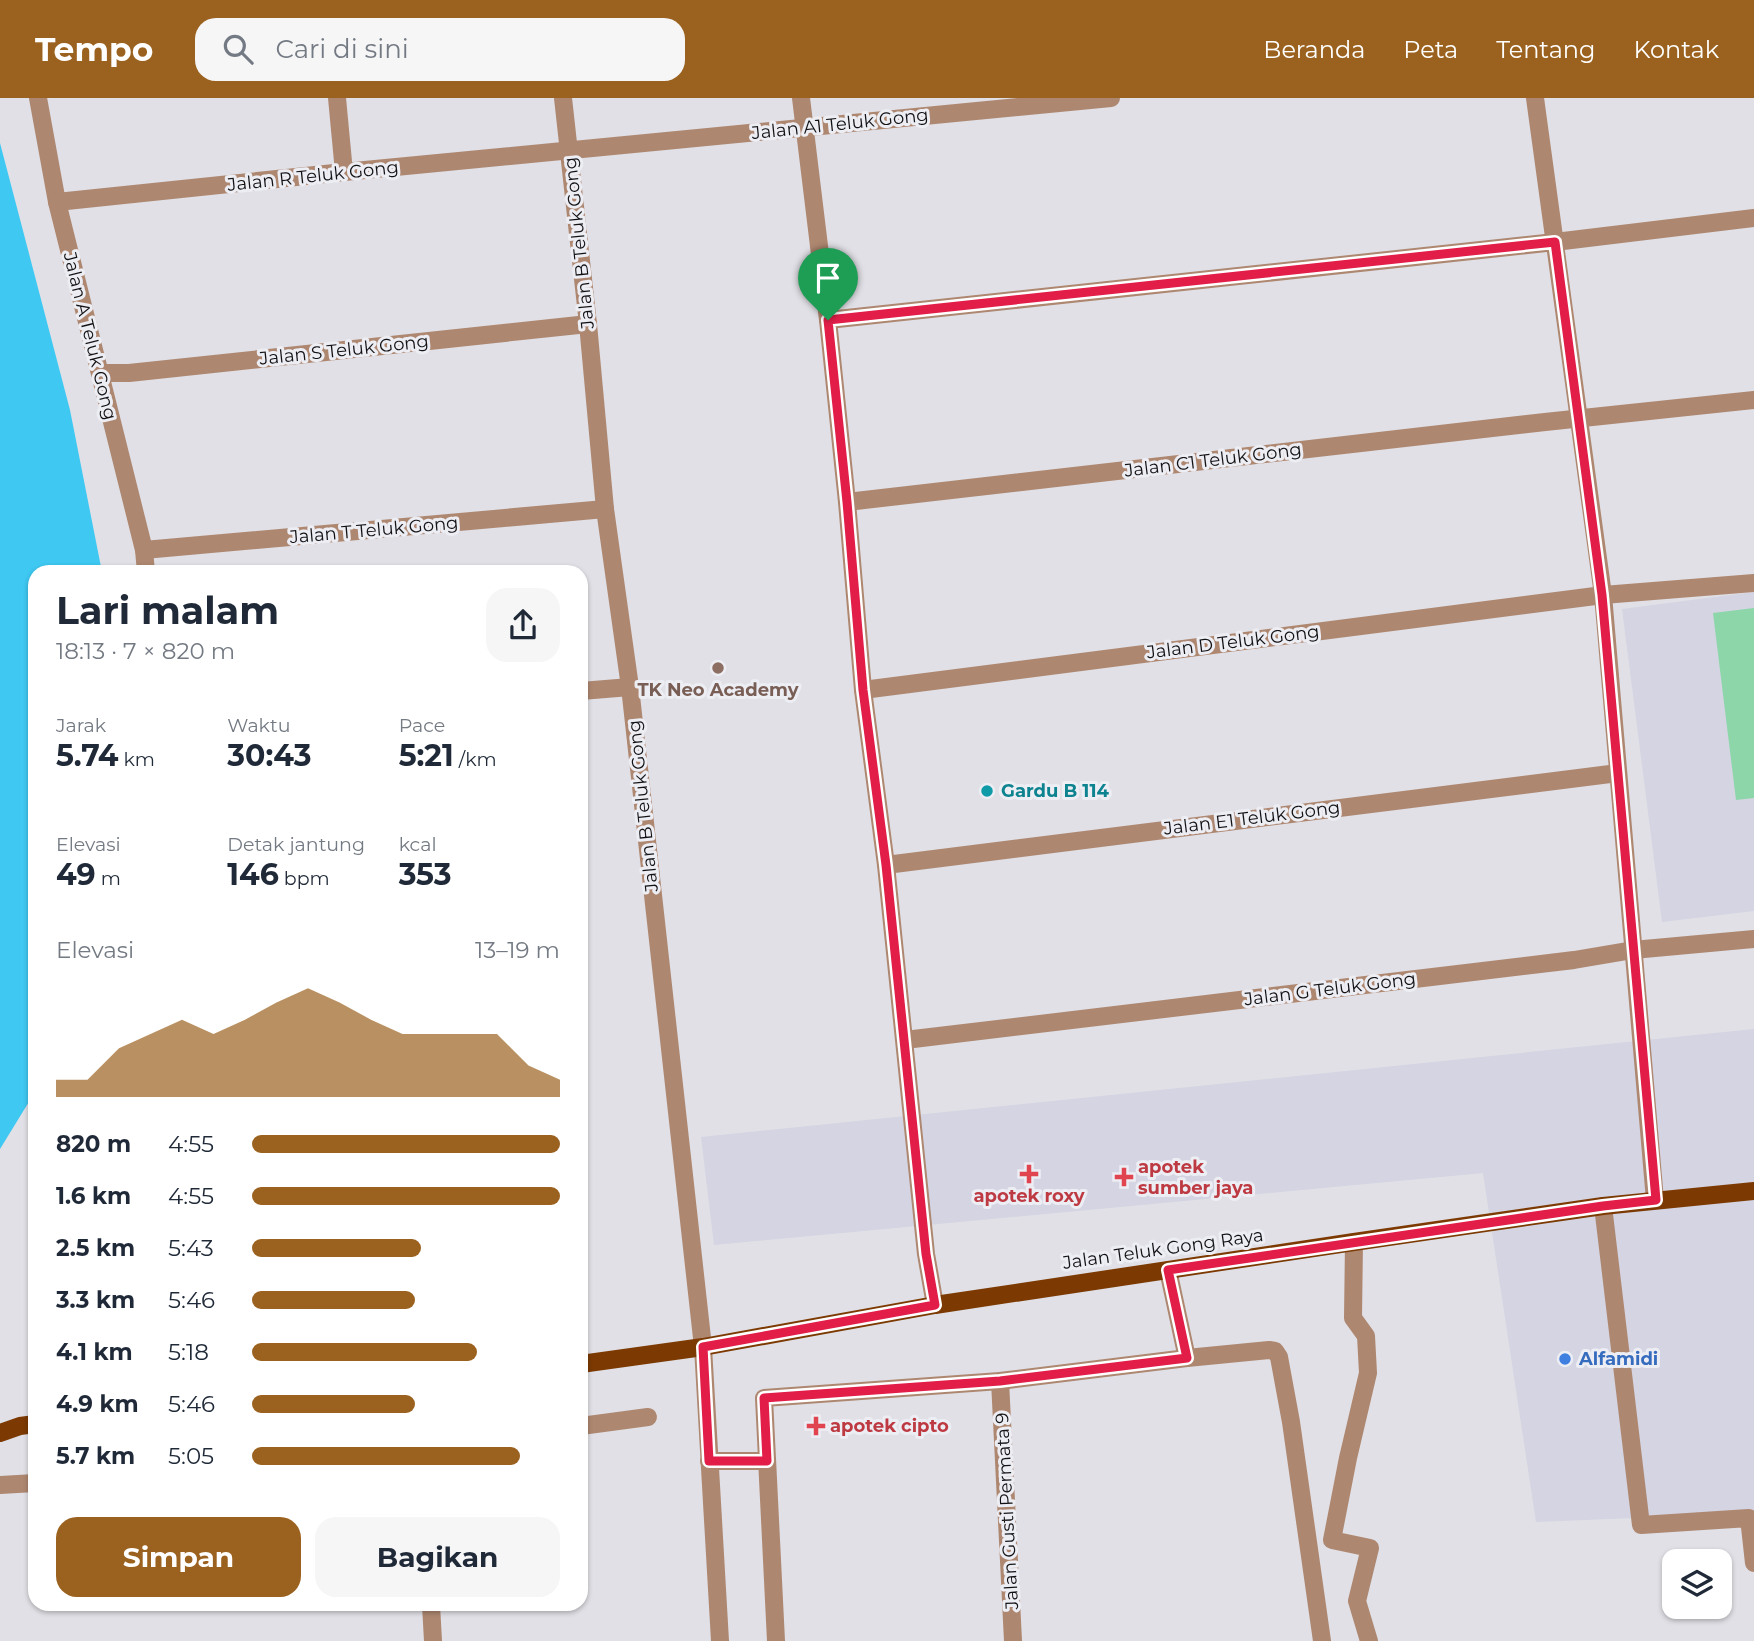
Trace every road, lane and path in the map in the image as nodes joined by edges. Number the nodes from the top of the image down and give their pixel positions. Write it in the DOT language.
graph roads {
  1 [pos="38,98"];
  2 [pos="337,98"];
  3 [pos="562,98"];
  4 [pos="801,98"];
  5 [pos="1111,98"];
  6 [pos="1535,98"];
  7 [pos="803,128"];
  8 [pos="569,150"];
  9 [pos="344,172"];
  10 [pos="57,202"];
  11 [pos="1754,218"];
  12 [pos="1555,242"];
  13 [pos="828,320"];
  14 [pos="588,324"];
  15 [pos="100,373"];
  16 [pos="1754,400"];
  17 [pos="1579,419"];
  18 [pos="847,502"];
  19 [pos="605,509"];
  20 [pos="144,550"];
  21 [pos="145,565"];
  22 [pos="1754,583"];
  23 [pos="1602,595"];
  24 [pos="630,687"];
  25 [pos="588,690"];
  26 [pos="863,690"];
  27 [pos="1618,773"];
  28 [pos="886,865"];
  29 [pos="1754,939"];
  30 [pos="1633,950"];
  31 [pos="905,1040"];
  32 [pos="1754,1191"];
  33 [pos="1656,1200"];
  34 [pos="1603,1206"];
  35 [pos="1354,1242"];
  36 [pos="1168,1270"];
  37 [pos="935,1305"];
  38 [pos="703,1347"];
  39 [pos="1187,1358"];
  40 [pos="588,1363"];
  41 [pos="1000,1381"];
  42 [pos="648,1417"];
  43 [pos="0,1420"];
  44 [pos="28,1425"];
  45 [pos="588,1425"];
  46 [pos="0,1433"];
  47 [pos="709,1461"];
  48 [pos="767,1461"];
  49 [pos="28,1483"];
  50 [pos="0,1485"];
  51 [pos="1754,1563"];
  52 [pos="431,1611"];
  53 [pos="433,1641"];
  54 [pos="720,1641"];
  55 [pos="776,1641"];
  56 [pos="1013,1641"];
  57 [pos="1322,1641"];
  58 [pos="1368,1641"];
  1 -- 10 [label="street, Jalan A Teluk Gong"];
  2 -- 9 [label="street"];
  3 -- 8 [label="street, Jalan B Teluk Gong"];
  4 -- 7 [label="street"];
  5 -- 7 [label="street, Jalan A1 Teluk Gong"];
  6 -- 12 [label="street"];
  7 -- 8 [label="street, Jalan A1 Teluk Gong"];
  7 -- 13 [label="street"];
  8 -- 9 [label="street, Jalan R Teluk Gong"];
  8 -- 14 [label="street, Jalan B Teluk Gong"];
  9 -- 10 [label="street, Jalan R Teluk Gong"];
  10 -- 15 [label="street, Jalan A Teluk Gong"];
  11 -- 12 [label="street"];
  12 -- 13 [label="street"];
  12 -- 17 [label="street"];
  13 -- 18 [label="street"];
  14 -- 15 [label="street, Jalan S Teluk Gong"];
  14 -- 19 [label="street, Jalan B Teluk Gong"];
  15 -- 20 [label="street, Jalan A Teluk Gong"];
  16 -- 17 [label="street, Jalan C1 Teluk Gong"];
  17 -- 18 [label="street, Jalan C1 Teluk Gong"];
  17 -- 23 [label="street"];
  18 -- 26 [label="street"];
  19 -- 20 [label="street, Jalan T Teluk Gong"];
  19 -- 24 [label="street, Jalan B Teluk Gong"];
  20 -- 21 [label="street, Jalan A Teluk Gong"];
  22 -- 23 [label="street, Jalan D Teluk Gong"];
  23 -- 26 [label="street, Jalan D Teluk Gong"];
  23 -- 27 [label="street"];
  24 -- 25 [label="street"];
  24 -- 38 [label="street, Jalan B Teluk Gong"];
  26 -- 28 [label="street"];
  27 -- 28 [label="street, Jalan E1 Teluk Gong"];
  27 -- 30 [label="street"];
  28 -- 31 [label="street"];
  29 -- 30 [label="street, Jalan G Teluk Gong"];
  30 -- 31 [label="street, Jalan G Teluk Gong"];
  30 -- 33 [label="street"];
  31 -- 37 [label="street"];
  32 -- 33 [label="main road, Jalan Teluk Gong Raya"];
  33 -- 34 [label="main road, Jalan Teluk Gong Raya"];
  34 -- 35 [label="main road, Jalan Teluk Gong Raya"];
  34 -- 51 [label="street"];
  35 -- 36 [label="main road, Jalan Teluk Gong Raya"];
  35 -- 58 [label="street"];
  36 -- 37 [label="main road, Jalan Teluk Gong Raya"];
  36 -- 39 [label="street"];
  37 -- 38 [label="main road, Jalan Teluk Gong Raya"];
  38 -- 40 [label="main road, Jalan Teluk Gong Raya"];
  38 -- 47 [label="street, Jalan B Teluk Gong"];
  39 -- 41 [label="street"];
  39 -- 57 [label="street"];
  41 -- 48 [label="street"];
  41 -- 56 [label="street, Jalan Gusti Permata 9"];
  42 -- 45 [label="street"];
  43 -- 44 [label="main road"];
  44 -- 46 [label="main road"];
  47 -- 48 [label="street"];
  47 -- 54 [label="street, Jalan B Teluk Gong"];
  48 -- 55 [label="street"];
  49 -- 50 [label="street"];
  52 -- 53 [label="street"];
}
